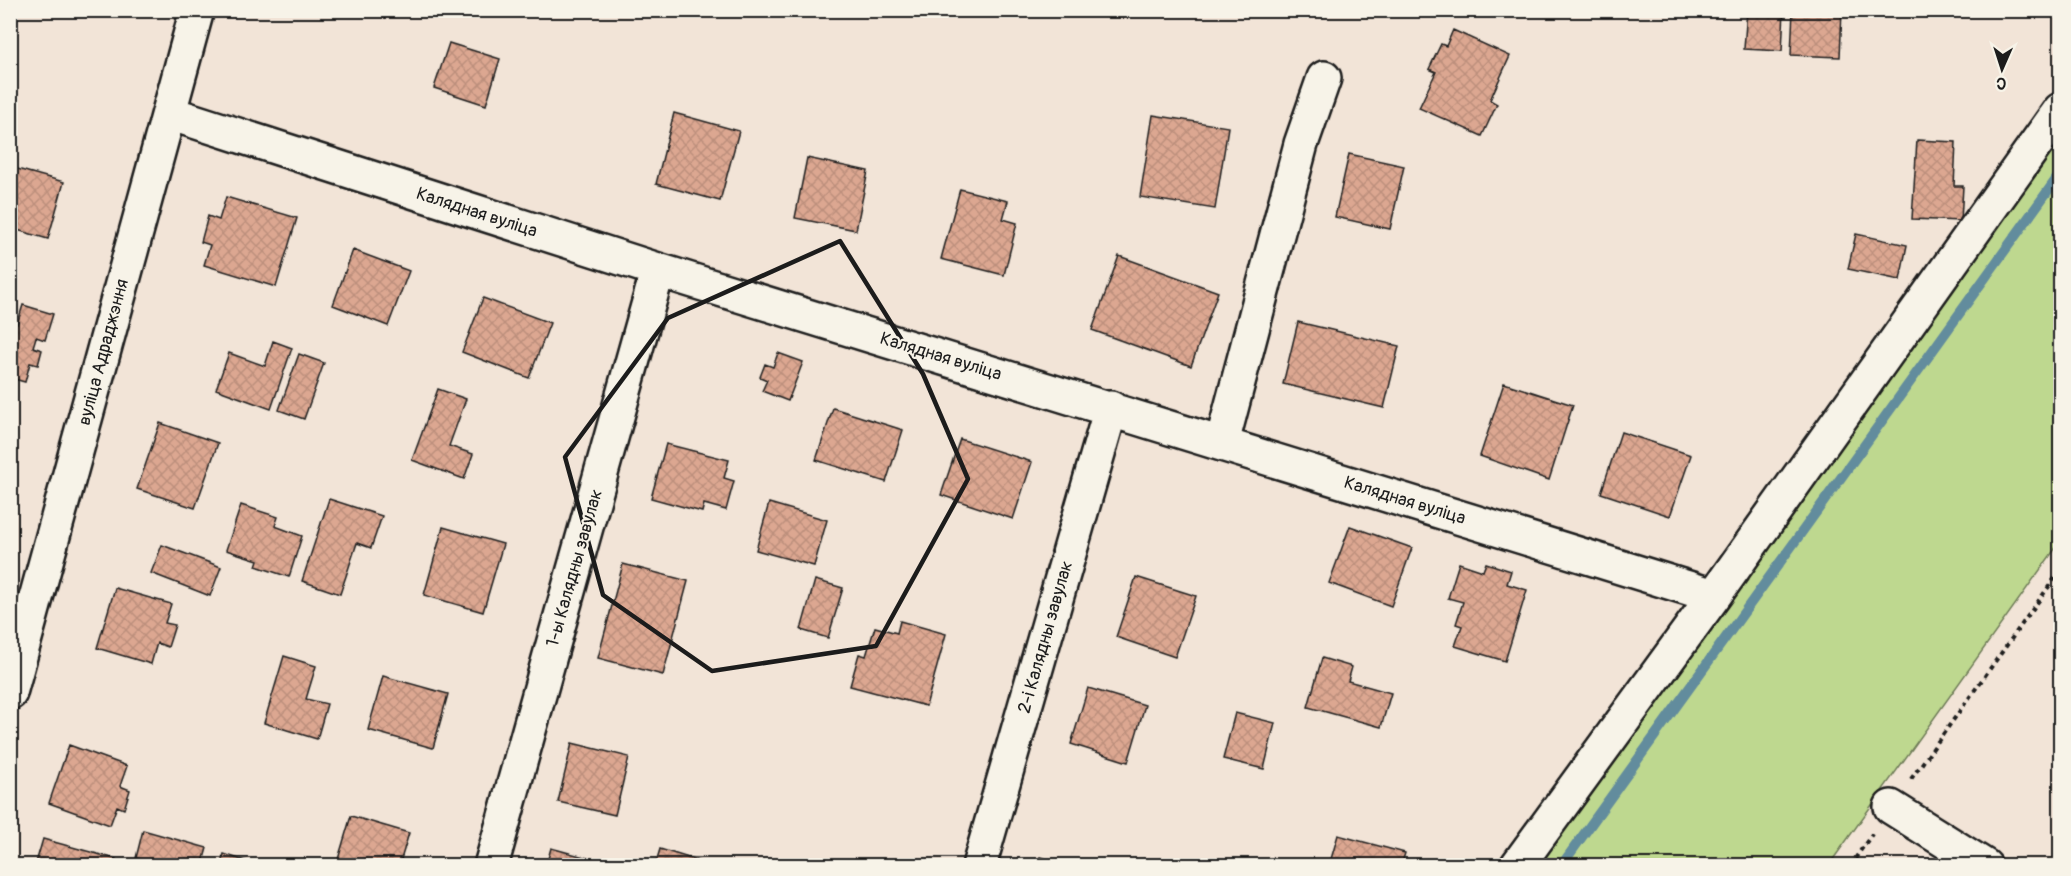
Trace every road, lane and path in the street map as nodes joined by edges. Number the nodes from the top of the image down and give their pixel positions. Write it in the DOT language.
graph roads {
  1 [pos="197,10"];
  2 [pos="1324,78"];
  3 [pos="2061,110"];
  4 [pos="169,113"];
  5 [pos="657,270"];
  6 [pos="1111,408"];
  7 [pos="1222,443"];
  8 [pos="2061,571"];
  9 [pos="1714,596"];
  10 [pos="10,693"];
  11 [pos="1891,807"];
  12 [pos="491,866"];
  13 [pos="979,866"];
  14 [pos="1517,866"];
  15 [pos="1850,866"];
  16 [pos="1985,866"];
  1 -- 4 [label="street, вуліца Адраджэння"];
  2 -- 7 [label="street"];
  3 -- 9 [label="street"];
  4 -- 5 [label="street, Калядная вуліца"];
  4 -- 10 [label="street, вуліца Адраджэння"];
  5 -- 6 [label="street, Калядная вуліца"];
  5 -- 12 [label="street, 1-ы Калядны завулак"];
  6 -- 7 [label="street, Калядная вуліца"];
  6 -- 13 [label="street, 2-і Калядны завулак"];
  7 -- 9 [label="street, Калядная вуліца"];
  8 -- 11 [label="path"];
  9 -- 14 [label="street"];
  11 -- 15 [label="path"];
  11 -- 16 [label="street"];
}
